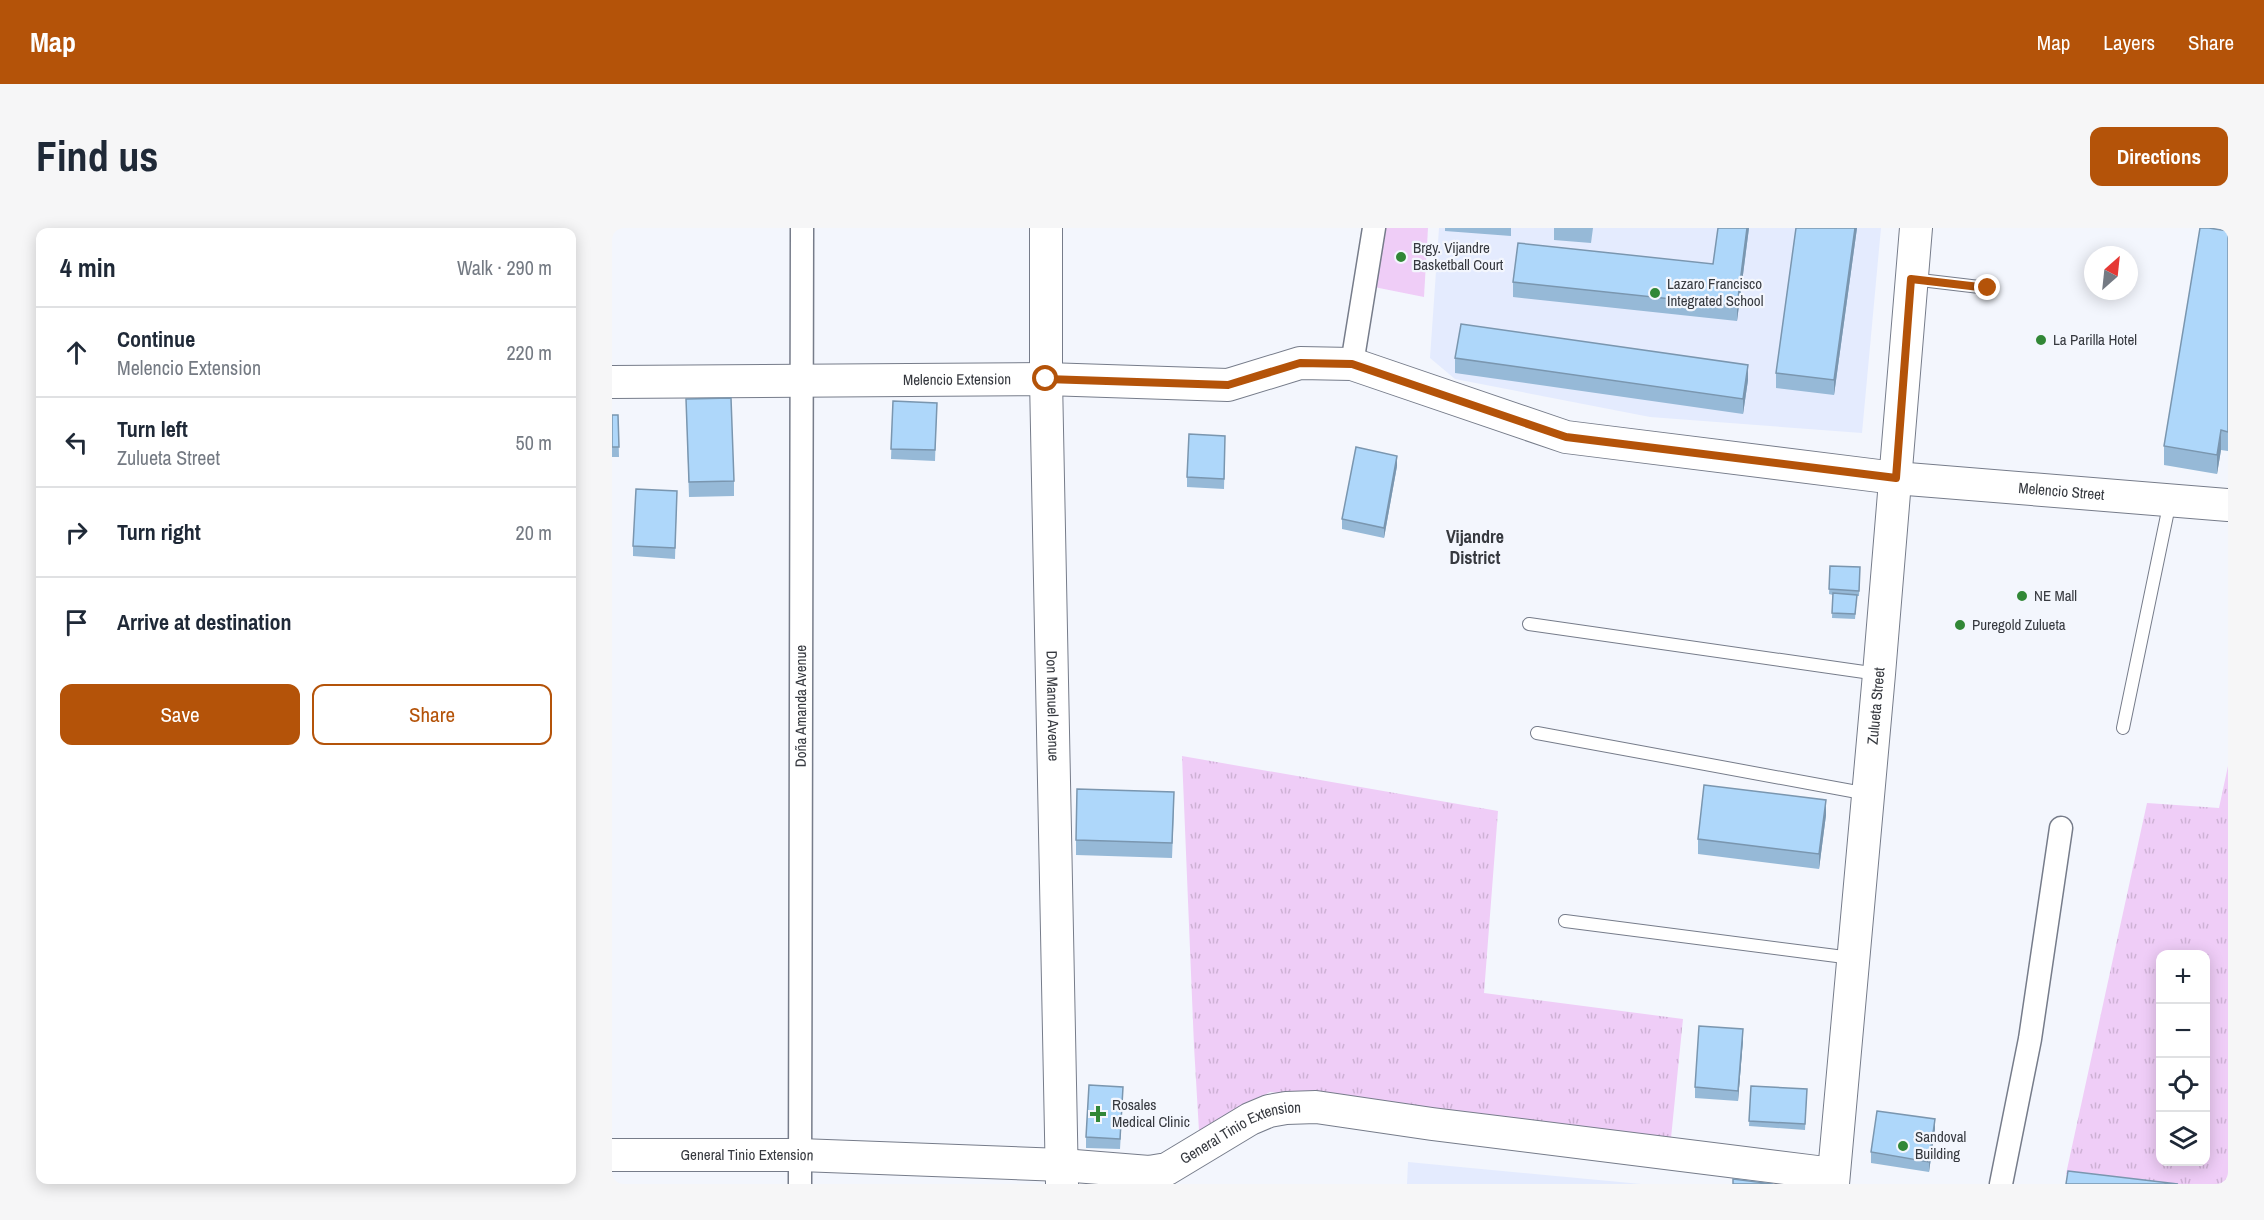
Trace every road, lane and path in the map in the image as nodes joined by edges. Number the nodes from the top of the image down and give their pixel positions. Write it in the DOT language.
graph roads {
  1 [pos="802,228"];
  2 [pos="1046,228"];
  3 [pos="1374,228"];
  4 [pos="1916,228"];
  5 [pos="1911,279"];
  6 [pos="1988,288"];
  7 [pos="1352,364"];
  8 [pos="1046,379"];
  9 [pos="802,381"];
  10 [pos="612,382"];
  11 [pos="1896,478"];
  12 [pos="2170,500"];
  13 [pos="2228,505"];
  14 [pos="1528,624"];
  15 [pos="1879,674"];
  16 [pos="2123,728"];
  17 [pos="1537,733"];
  18 [pos="1868,794"];
  19 [pos="2061,828"];
  20 [pos="1565,921"];
  21 [pos="1853,958"];
  22 [pos="612,1155"];
  23 [pos="800,1169"];
  24 [pos="1062,1174"];
  25 [pos="1833,1179"];
  26 [pos="2001,1184"];
  1 -- 9 [label="street, Doña Amanda Avenue"];
  2 -- 8 [label="street, Don Manuel Avenue"];
  3 -- 7 [label="street"];
  4 -- 5 [label="street, Zulueta Street"];
  5 -- 6 [label="lane"];
  5 -- 11 [label="street, Zulueta Street"];
  7 -- 8 [label="street, Melencio Extension"];
  7 -- 11 [label="street, Melencio Extension"];
  8 -- 9 [label="street, Melencio Extension"];
  8 -- 24 [label="street, Don Manuel Avenue"];
  9 -- 10 [label="street, Melencio Extension"];
  9 -- 23 [label="street, Doña Amanda Avenue"];
  11 -- 12 [label="street, Melencio Street"];
  11 -- 15 [label="street, Zulueta Street"];
  12 -- 13 [label="street, Melencio Street"];
  12 -- 16 [label="lane"];
  14 -- 15 [label="lane"];
  15 -- 18 [label="street, Zulueta Street"];
  17 -- 18 [label="lane"];
  18 -- 21 [label="street, Zulueta Street"];
  19 -- 26 [label="street"];
  20 -- 21 [label="lane"];
  21 -- 25 [label="street, Zulueta Street"];
  22 -- 23 [label="street, General Tinio Extension"];
  23 -- 24 [label="street, General Tinio Extension"];
  24 -- 25 [label="street, General Tinio Extension"];
}
